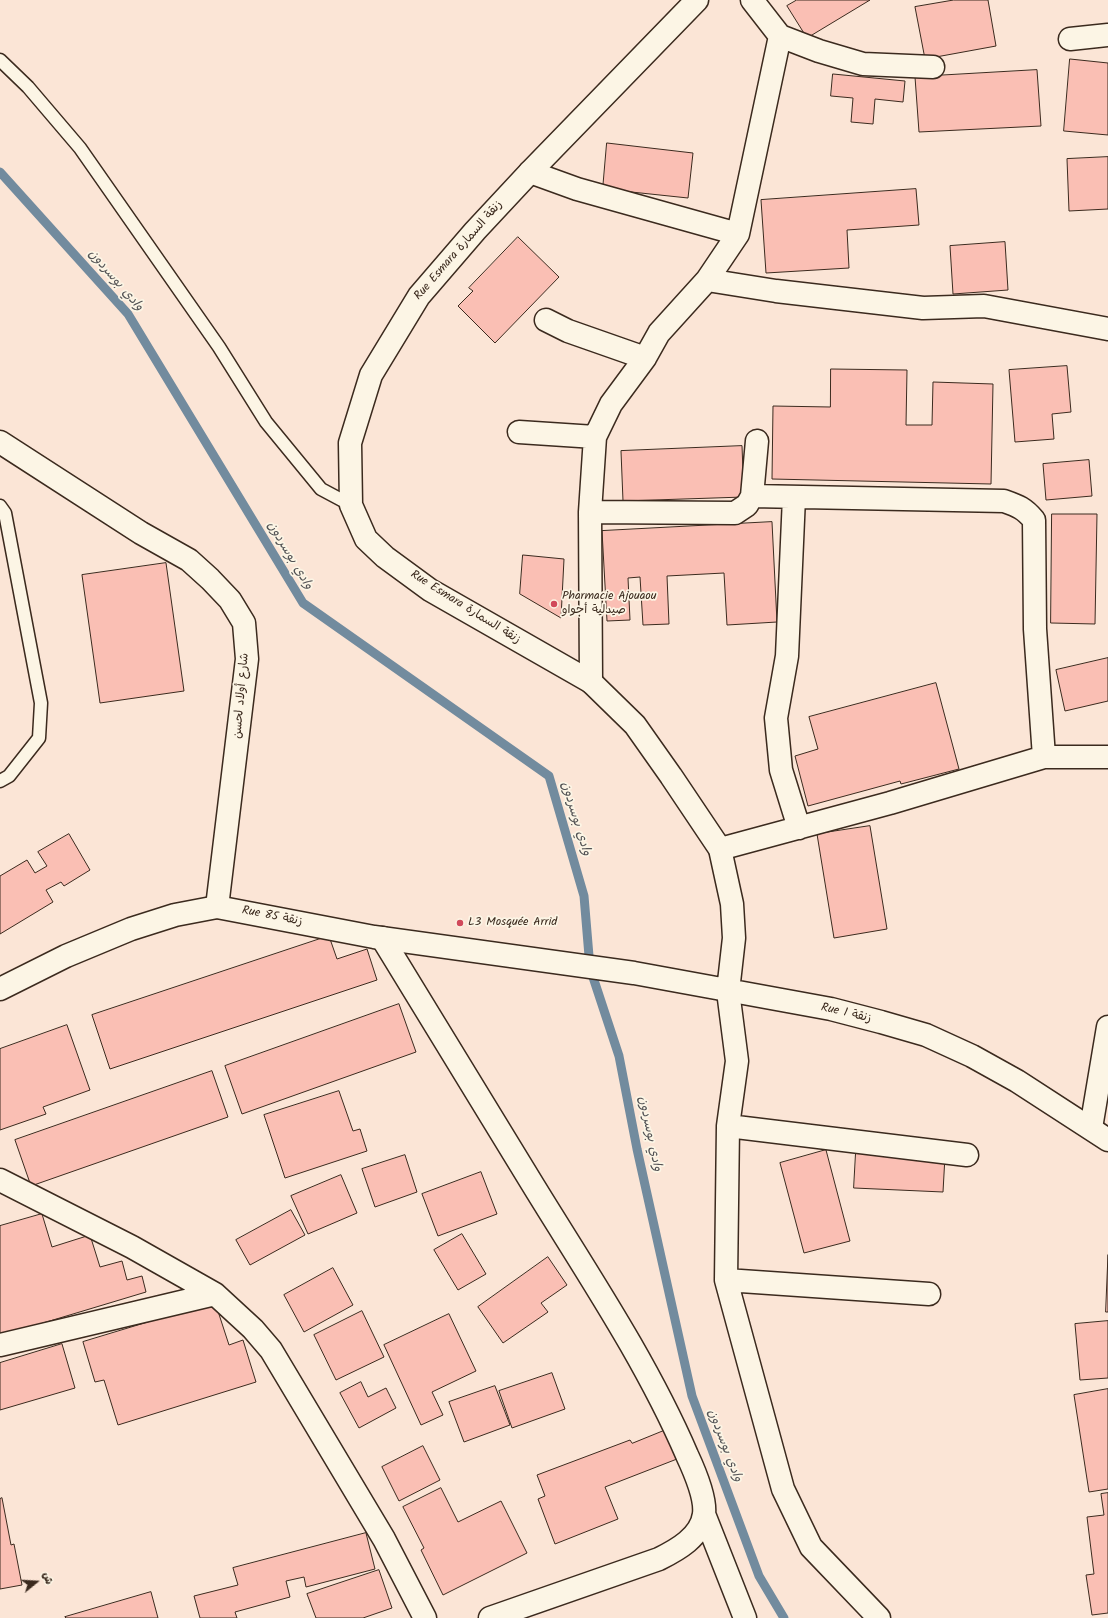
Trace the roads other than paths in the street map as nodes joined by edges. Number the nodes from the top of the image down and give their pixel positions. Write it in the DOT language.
graph roads {
  1 [pos="697,0"];
  2 [pos="752,0"];
  3 [pos="1108,35"];
  4 [pos="780,36"];
  5 [pos="1070,39"];
  6 [pos="0,60"];
  7 [pos="933,67"];
  8 [pos="530,172"];
  9 [pos="738,234"];
  10 [pos="707,280"];
  11 [pos="546,320"];
  12 [pos="1108,329"];
  13 [pos="645,358"];
  14 [pos="519,432"];
  15 [pos="595,437"];
  16 [pos="757,441"];
  17 [pos="0,442"];
  18 [pos="752,496"];
  19 [pos="794,497"];
  20 [pos="351,505"];
  21 [pos="0,506"];
  22 [pos="590,512"];
  23 [pos="591,682"];
  24 [pos="1044,757"];
  25 [pos="1108,757"];
  26 [pos="0,780"];
  27 [pos="799,828"];
  28 [pos="720,849"];
  29 [pos="217,907"];
  30 [pos="382,938"];
  31 [pos="557,963"];
  32 [pos="0,989"];
  33 [pos="728,991"];
  34 [pos="1108,1027"];
  35 [pos="728,1126"];
  36 [pos="1099,1134"];
  37 [pos="967,1155"];
  38 [pos="6,1187"];
  39 [pos="726,1280"];
  40 [pos="215,1294"];
  41 [pos="930,1294"];
  42 [pos="0,1345"];
  43 [pos="704,1514"];
  44 [pos="425,1618"];
  45 [pos="490,1618"];
  46 [pos="745,1618"];
  47 [pos="880,1618"];
  1 -- 8 [label="street, Rue Esmara زنقة السمارة"];
  2 -- 4 [label="street"];
  3 -- 5 [label="street"];
  4 -- 7 [label="street"];
  4 -- 9 [label="street"];
  6 -- 20 [label="lane"];
  8 -- 9 [label="street"];
  8 -- 20 [label="street, Rue Esmara زنقة السمارة"];
  9 -- 10 [label="street"];
  10 -- 12 [label="street"];
  10 -- 13 [label="street"];
  11 -- 13 [label="street"];
  13 -- 15 [label="street"];
  14 -- 15 [label="street"];
  15 -- 22 [label="street"];
  16 -- 18 [label="street"];
  17 -- 29 [label="street, شارع أولاد لحسن"];
  18 -- 19 [label="street"];
  18 -- 22 [label="street"];
  19 -- 24 [label="street"];
  19 -- 27 [label="street"];
  20 -- 23 [label="street, Rue Esmara زنقة السمارة"];
  21 -- 26 [label="lane"];
  22 -- 23 [label="street"];
  23 -- 28 [label="street, Rue Esmara زنقة السمارة"];
  24 -- 25 [label="street"];
  24 -- 27 [label="street"];
  27 -- 28 [label="street"];
  28 -- 33 [label="street, Rue Esmara زنقة السمارة"];
  29 -- 30 [label="street, Rue 85 زنقة"];
  29 -- 32 [label="street, Rue 85 زنقة"];
  30 -- 31 [label="street, Rue 85 زنقة"];
  30 -- 43 [label="street"];
  31 -- 33 [label="street, Rue زنقة 1"];
  33 -- 35 [label="street, Rue Esmara زنقة السمارة"];
  33 -- 36 [label="street, Rue زنقة 1"];
  34 -- 36 [label="street"];
  35 -- 37 [label="street"];
  35 -- 39 [label="street, Rue Esmara زنقة السمارة"];
  38 -- 40 [label="street"];
  39 -- 41 [label="street"];
  39 -- 47 [label="street, Rue Esmara زنقة السمارة"];
  40 -- 42 [label="street"];
  40 -- 44 [label="street"];
  43 -- 45 [label="street"];
  43 -- 46 [label="street"];
}
